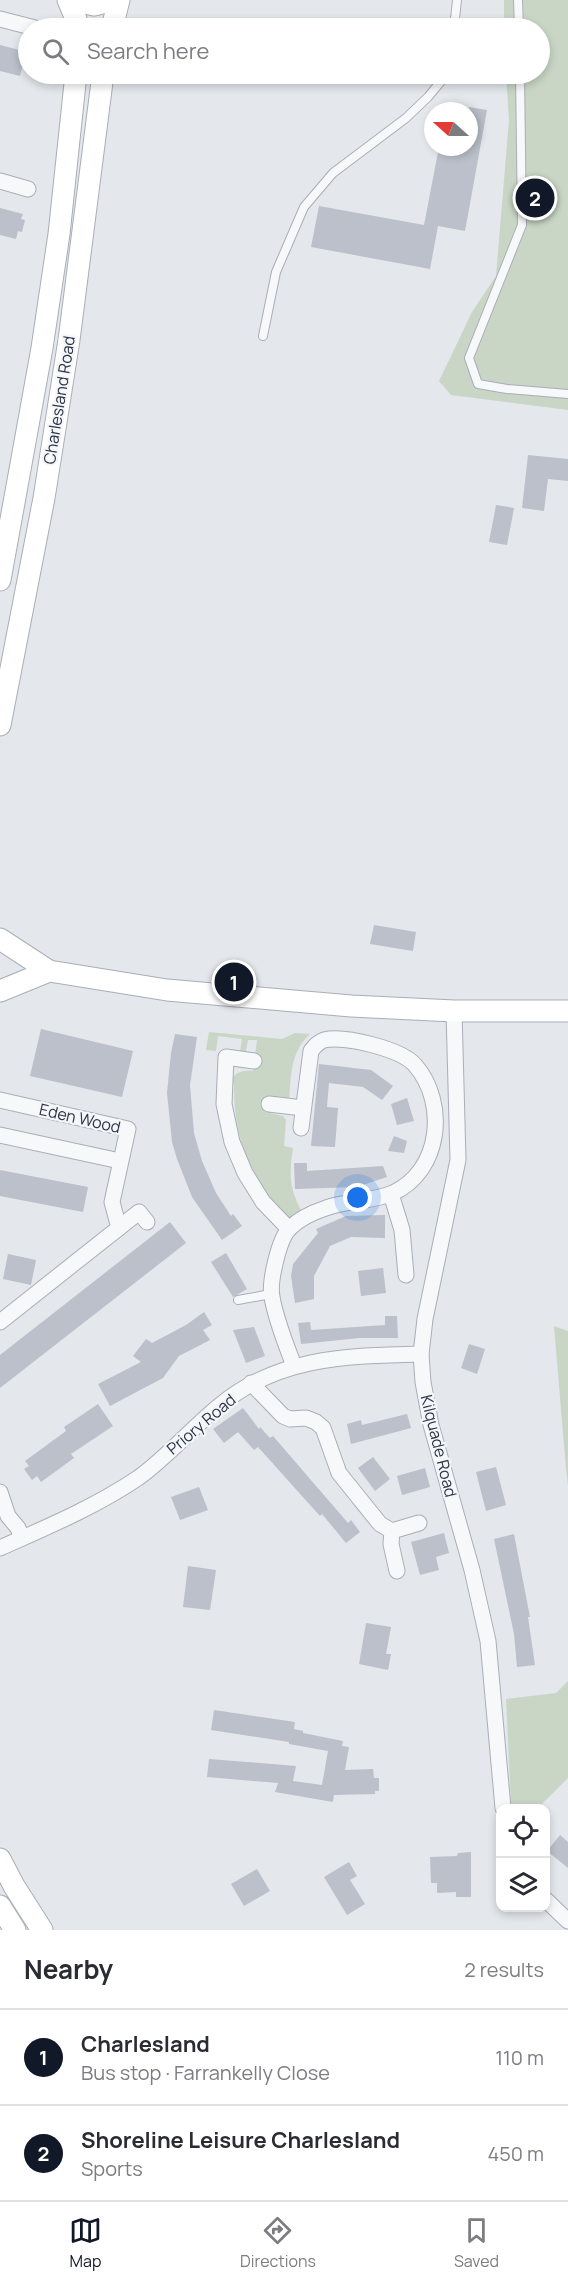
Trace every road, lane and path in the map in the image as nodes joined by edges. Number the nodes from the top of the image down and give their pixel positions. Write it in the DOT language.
graph roads {
  1 [pos="68,0"];
  2 [pos="73,0"];
  3 [pos="114,0"];
  4 [pos="118,0"];
  5 [pos="457,0"];
  6 [pos="519,0"];
  7 [pos="76,18"];
  8 [pos="114,18"];
  9 [pos="455,18"];
  10 [pos="519,18"];
  11 [pos="0,19"];
  12 [pos="18,24"];
  13 [pos="75,84"];
  14 [pos="102,84"];
  15 [pos="439,84"];
  16 [pos="520,84"];
  17 [pos="0,181"];
  18 [pos="28,189"];
  19 [pos="263,336"];
  20 [pos="568,394"];
  21 [pos="0,580"];
  22 [pos="0,725"];
  23 [pos="0,939"];
  24 [pos="49,971"];
  25 [pos="0,991"];
  26 [pos="454,1011"];
  27 [pos="568,1011"];
  28 [pos="254,1061"];
  29 [pos="0,1100"];
  30 [pos="268,1104"];
  31 [pos="303,1108"];
  32 [pos="301,1128"];
  33 [pos="0,1135"];
  34 [pos="120,1161"];
  35 [pos="391,1194"];
  36 [pos="147,1222"];
  37 [pos="119,1228"];
  38 [pos="289,1229"];
  39 [pos="406,1275"];
  40 [pos="271,1294"];
  41 [pos="238,1300"];
  42 [pos="0,1322"];
  43 [pos="421,1354"];
  44 [pos="294,1366"];
  45 [pos="251,1383"];
  46 [pos="0,1492"];
  47 [pos="419,1523"];
  48 [pos="392,1531"];
  49 [pos="22,1538"];
  50 [pos="0,1548"];
  51 [pos="398,1571"];
  52 [pos="503,1804"];
  53 [pos="0,1859"];
  54 [pos="550,1904"];
  55 [pos="0,1906"];
  56 [pos="568,1921"];
  57 [pos="15,1930"];
  58 [pos="42,1930"];
  1 -- 7 [label="main road"];
  2 -- 3 [label="main road"];
  4 -- 8 [label="main road"];
  5 -- 9 [label="lane"];
  6 -- 10 [label="lane"];
  11 -- 12 [label="street"];
  13 -- 21 [label="main road, Charlesland Road"];
  14 -- 22 [label="main road, Charlesland Road"];
  15 -- 19 [label="lane"];
  16 -- 20 [label="lane"];
  17 -- 18 [label="street"];
  23 -- 24 [label="main road"];
  24 -- 25 [label="main road"];
  24 -- 26 [label="main road"];
  26 -- 27 [label="main road"];
  26 -- 43 [label="street, Kilquade Road"];
  28 -- 38 [label="street"];
  29 -- 34 [label="street, Eden Wood"];
  30 -- 31 [label="street"];
  31 -- 32 [label="street"];
  31 -- 35 [label="street"];
  33 -- 34 [label="street, Eden Wood"];
  34 -- 37 [label="street, Eden Wood"];
  35 -- 38 [label="street"];
  35 -- 39 [label="street"];
  36 -- 37 [label="street"];
  37 -- 42 [label="street"];
  38 -- 40 [label="street"];
  40 -- 41 [label="lane"];
  40 -- 44 [label="street"];
  43 -- 44 [label="street, Priory Road"];
  43 -- 52 [label="street, Kilquade Road"];
  44 -- 45 [label="street, Priory Road"];
  45 -- 48 [label="street"];
  45 -- 49 [label="street, Priory Road"];
  46 -- 49 [label="street"];
  47 -- 48 [label="street"];
  48 -- 51 [label="street"];
  49 -- 50 [label="street, Priory Road"];
  53 -- 58 [label="main road"];
  54 -- 56 [label="street"];
  55 -- 57 [label="main road"];
}
